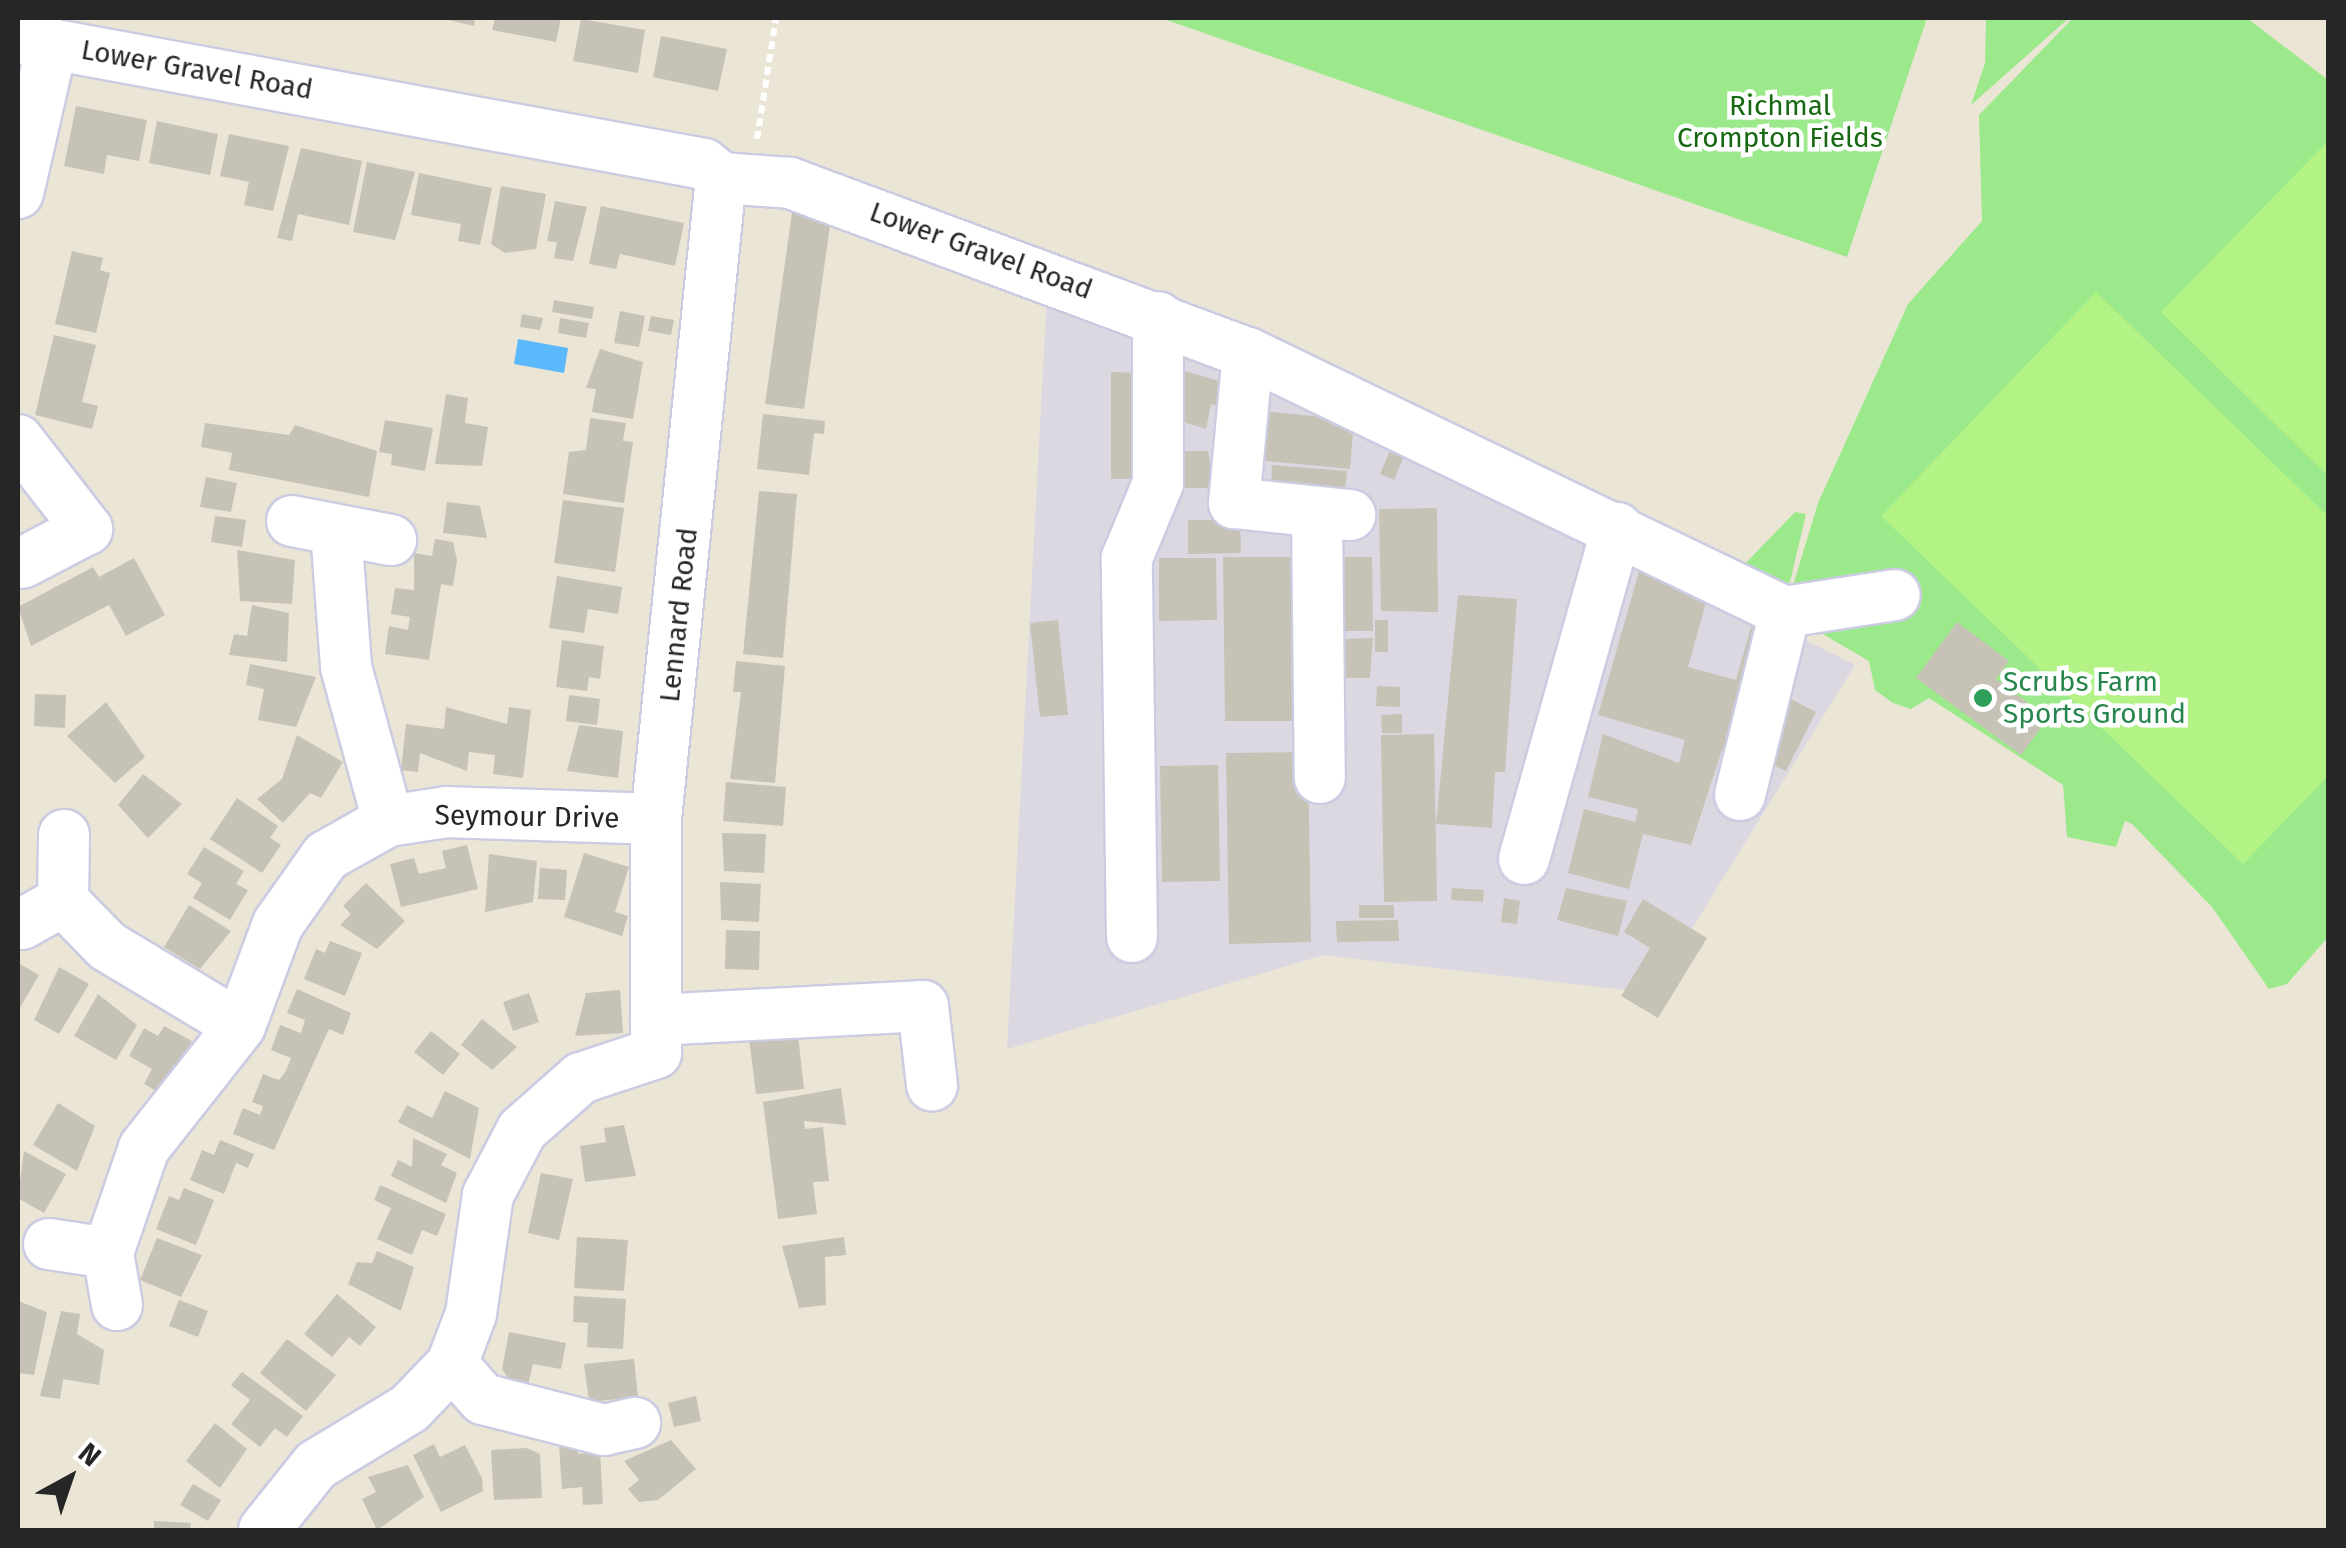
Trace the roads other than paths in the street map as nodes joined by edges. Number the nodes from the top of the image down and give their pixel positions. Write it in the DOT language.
graph roads {
  1 [pos="35,41"];
  2 [pos="721,178"];
  3 [pos="18,192"];
  4 [pos="1158,317"];
  5 [pos="1248,353"];
  6 [pos="18,440"];
  7 [pos="1617,528"];
  8 [pos="390,540"];
  9 [pos="22,563"];
  10 [pos="1895,596"];
  11 [pos="1785,612"];
  12 [pos="1320,778"];
  13 [pos="1740,795"];
  14 [pos="656,820"];
  15 [pos="388,821"];
  16 [pos="64,835"];
  17 [pos="1524,859"];
  18 [pos="1132,937"];
  19 [pos="240,1026"];
  20 [pos="656,1036"];
  21 [pos="932,1085"];
  22 [pos="49,1244"];
  23 [pos="108,1253"];
  24 [pos="118,1305"];
  25 [pos="452,1364"];
  26 [pos="635,1424"];
  27 [pos="264,1530"];
  1 -- 2 [label="street, Lower Gravel Road"];
  1 -- 3 [label="street"];
  2 -- 4 [label="street, Lower Gravel Road"];
  2 -- 14 [label="street, Lennard Road"];
  4 -- 5 [label="street, Lower Gravel Road"];
  4 -- 18 [label="street"];
  5 -- 7 [label="street, Lower Gravel Road"];
  5 -- 12 [label="street"];
  6 -- 9 [label="street"];
  7 -- 11 [label="street, Lower Gravel Road"];
  7 -- 17 [label="street"];
  8 -- 15 [label="street"];
  10 -- 11 [label="street"];
  11 -- 13 [label="street"];
  14 -- 15 [label="street, Seymour Drive"];
  14 -- 20 [label="street, Lennard Road"];
  15 -- 19 [label="street, Seymour Drive"];
  16 -- 19 [label="street"];
  19 -- 23 [label="street, Seymour Drive"];
  20 -- 21 [label="street"];
  20 -- 25 [label="street"];
  22 -- 23 [label="street"];
  23 -- 24 [label="street, Seymour Drive"];
  25 -- 26 [label="street"];
  25 -- 27 [label="street"];
}
